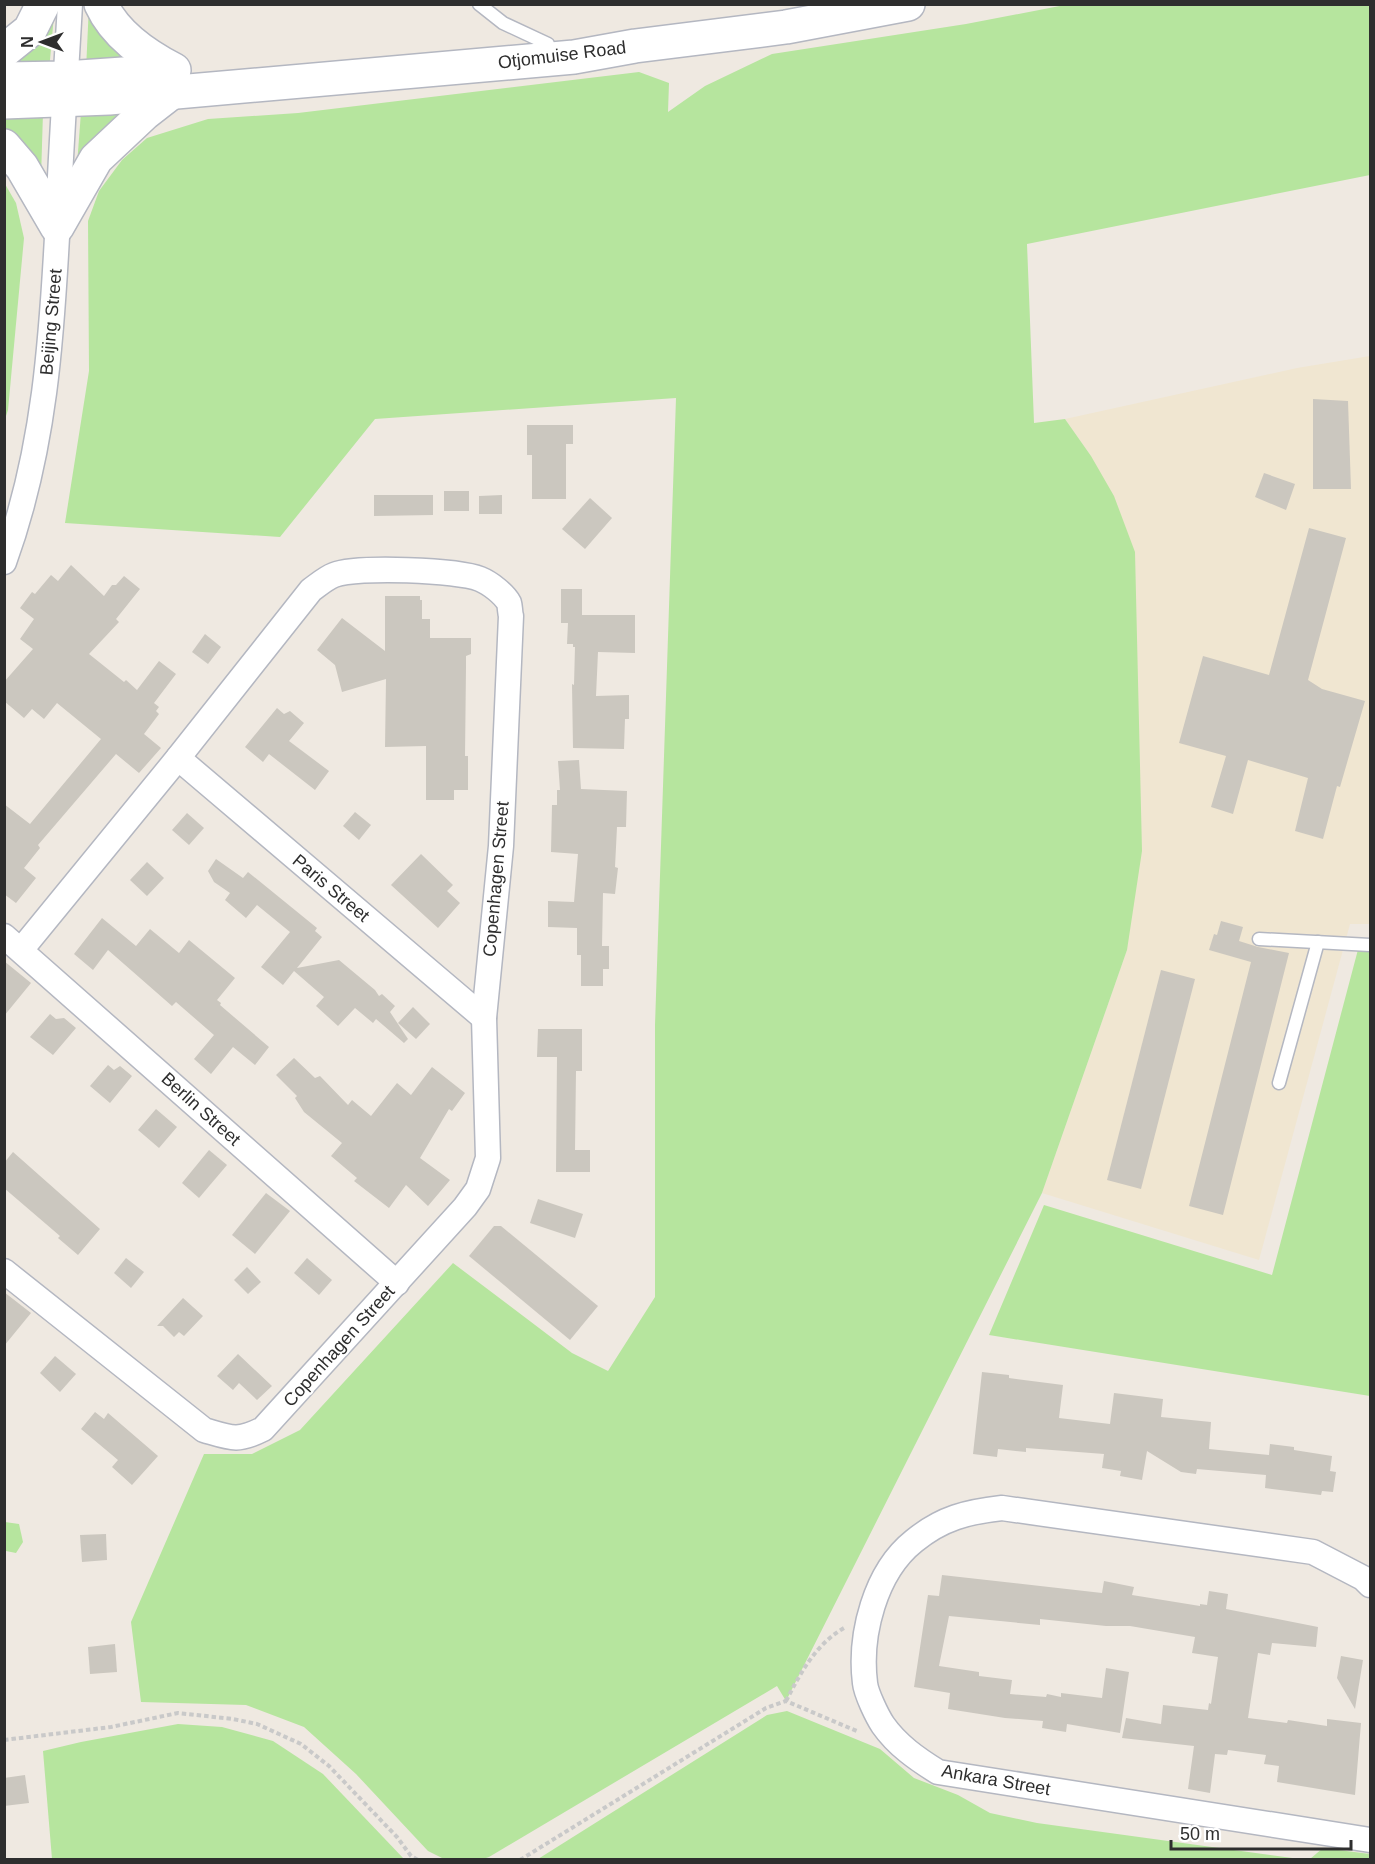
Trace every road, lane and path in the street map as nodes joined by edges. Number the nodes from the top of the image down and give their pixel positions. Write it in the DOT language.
graph roads {
  1 [pos="43,4"];
  2 [pos="70,4"];
  3 [pos="101,4"];
  4 [pos="479,4"];
  5 [pos="908,4"];
  6 [pos="548,44"];
  7 [pos="635,46"];
  8 [pos="4,51"];
  9 [pos="4,79"];
  10 [pos="173,81"];
  11 [pos="65,90"];
  12 [pos="4,102"];
  13 [pos="4,146"];
  14 [pos="57,227"];
  15 [pos="4,562"];
  16 [pos="178,758"];
  17 [pos="1259,939"];
  18 [pos="1318,942"];
  19 [pos="13,943"];
  20 [pos="1371,945"];
  21 [pos="484,1018"];
  22 [pos="1279,1083"];
  23 [pos="4,1271"];
  24 [pos="397,1283"];
  25 [pos="1371,1585"];
  26 [pos="869,1613"];
  27 [pos="786,1701"];
  28 [pos="864,1734"];
  29 [pos="4,1740"];
  30 [pos="1371,1840"];
  31 [pos="418,1860"];
  32 [pos="520,1860"];
  1 -- 8 [label="main road"];
  2 -- 11 [label="street, Beijing Street"];
  3 -- 10 [label="main road"];
  4 -- 6 [label="lane"];
  5 -- 7 [label="main road"];
  6 -- 7 [label="main road, Otjomuise Road"];
  6 -- 10 [label="main road, Otjomuise Road"];
  7 -- 10 [label="main road, Otjomuise Road"];
  9 -- 11 [label="main road"];
  10 -- 11 [label="main road, Otjomuise Road"];
  10 -- 14 [label="main road"];
  11 -- 12 [label="main road"];
  11 -- 14 [label="street, Beijing Street"];
  13 -- 14 [label="main road"];
  14 -- 15 [label="street, Beijing Street"];
  16 -- 19 [label="street, Copenhagen Street"];
  16 -- 21 [label="street, Paris Street"];
  16 -- 21 [label="street, Copenhagen Street"];
  17 -- 18 [label="lane"];
  18 -- 20 [label="lane"];
  18 -- 22 [label="lane"];
  19 -- 24 [label="street, Berlin Street"];
  21 -- 24 [label="street, Copenhagen Street"];
  23 -- 24 [label="street, Copenhagen Street"];
  25 -- 26 [label="street, Ankara Street"];
  26 -- 27 [label="path"];
  26 -- 30 [label="street, Ankara Street"];
  27 -- 28 [label="path"];
  27 -- 32 [label="path"];
  29 -- 31 [label="path"];
}
